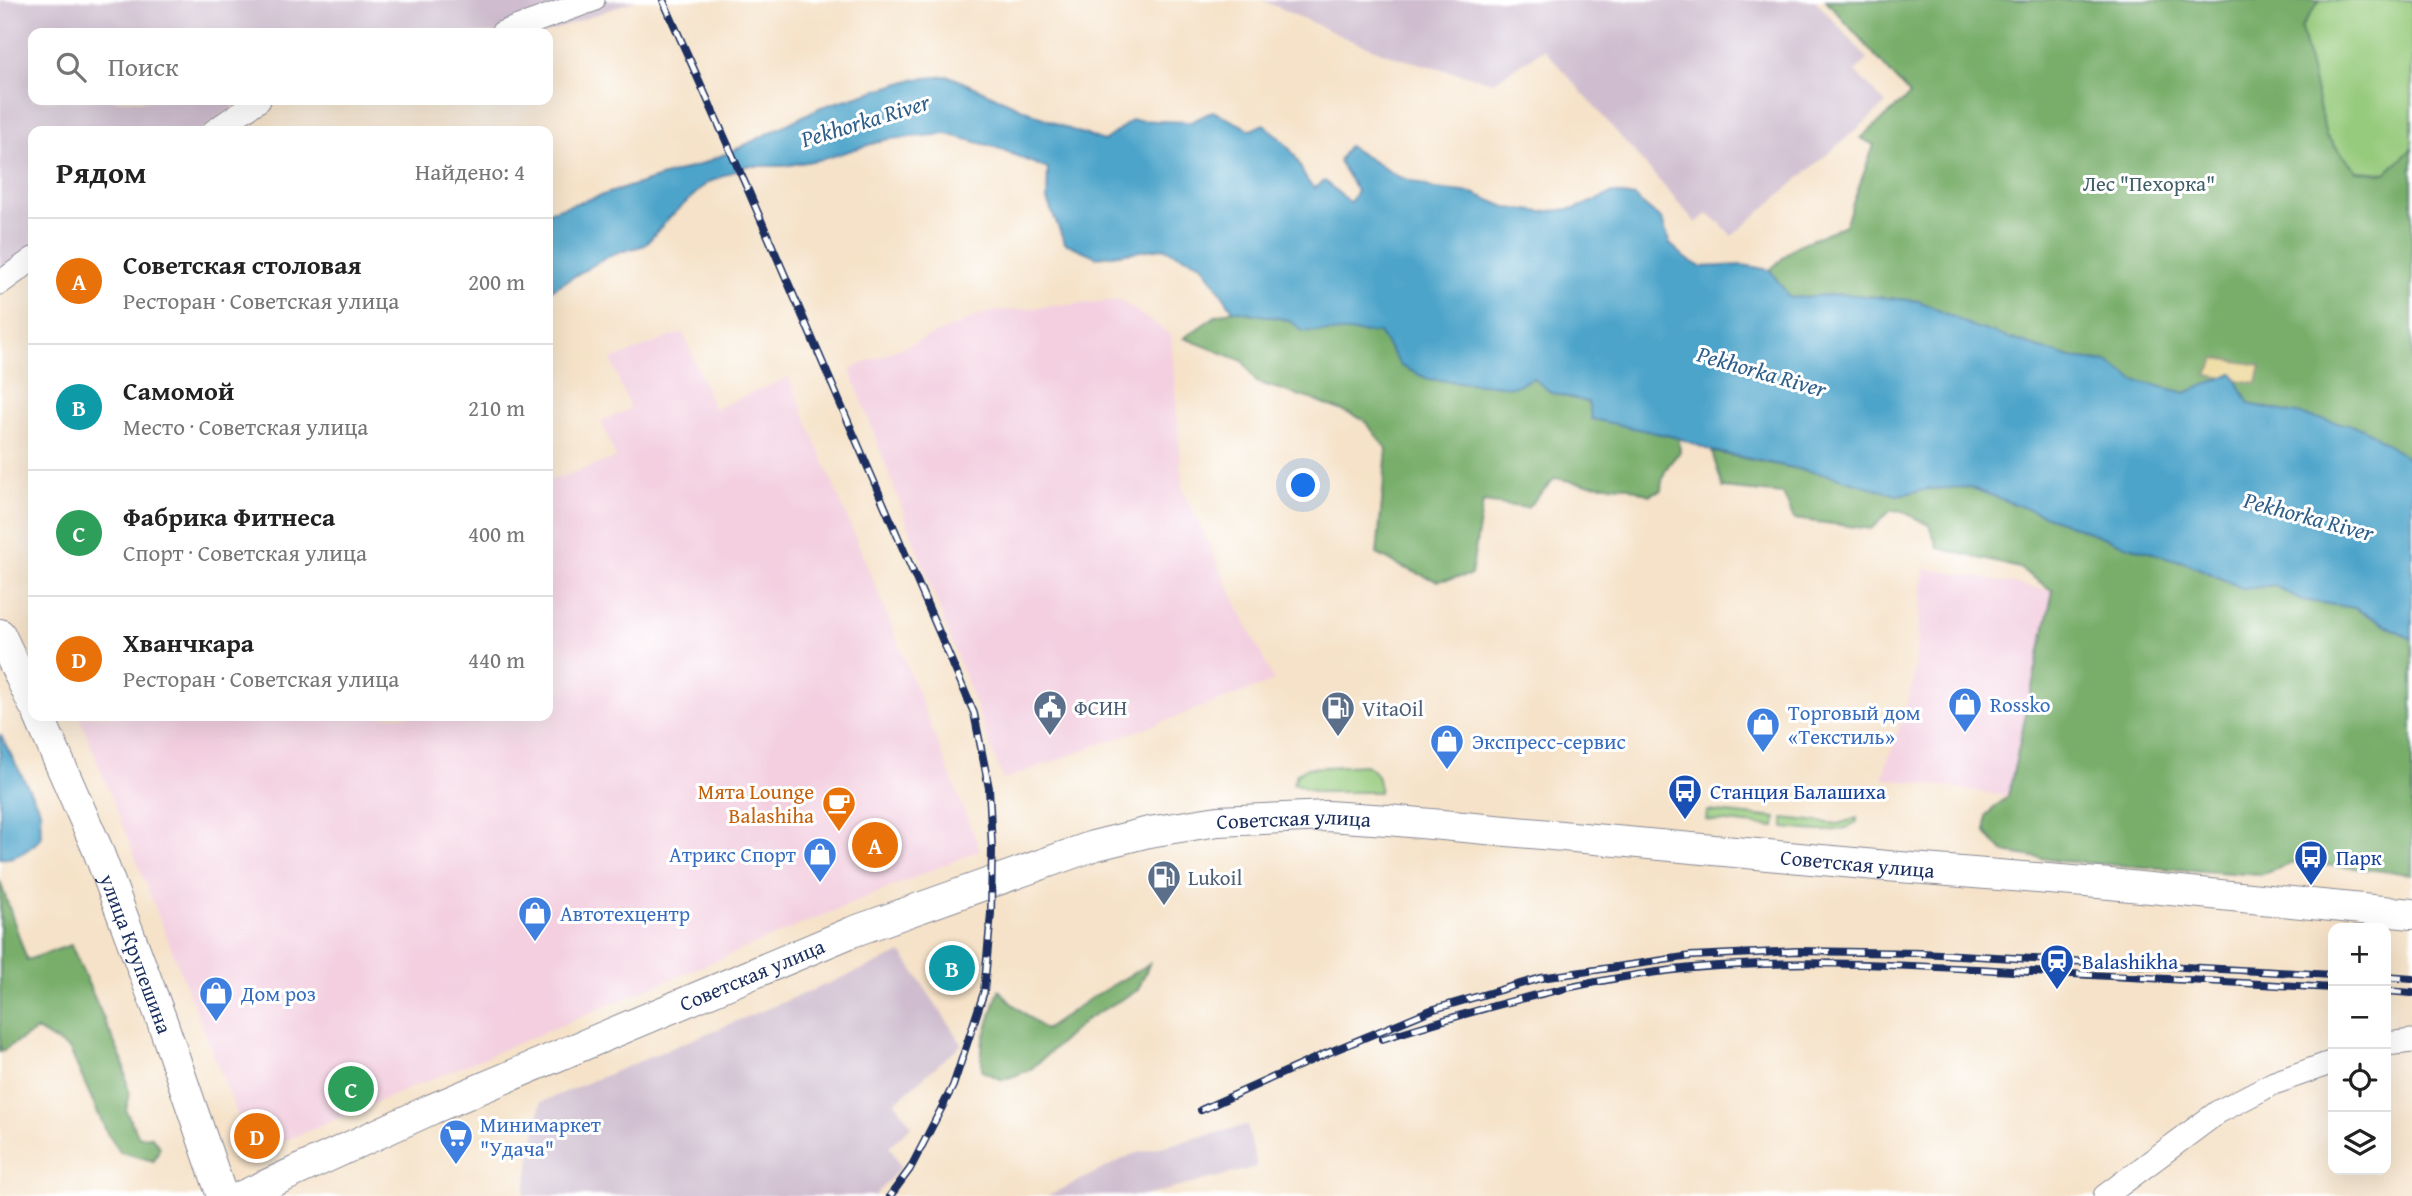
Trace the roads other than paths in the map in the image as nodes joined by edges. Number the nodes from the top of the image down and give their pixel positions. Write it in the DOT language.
graph roads {
  1 [pos="593,0"];
  2 [pos="516,28"];
  3 [pos="252,105"];
  4 [pos="221,126"];
  5 [pos="28,263"];
  6 [pos="0,283"];
  7 [pos="0,634"];
  8 [pos="28,693"];
  9 [pos="41,721"];
  10 [pos="2412,914"];
  11 [pos="2412,1041"];
  12 [pos="2391,1043"];
  13 [pos="2328,1064"];
  14 [pos="222,1196"];
  15 [pos="243,1196"];
  16 [pos="2105,1196"];
  1 -- 2 [label="street"];
  3 -- 4 [label="street"];
  5 -- 6 [label="street"];
  7 -- 8 [label="main road"];
  9 -- 14 [label="main road, улица Крупешина"];
  10 -- 15 [label="main road, Советская улица"];
  11 -- 12 [label="street"];
  13 -- 16 [label="street"];
}
